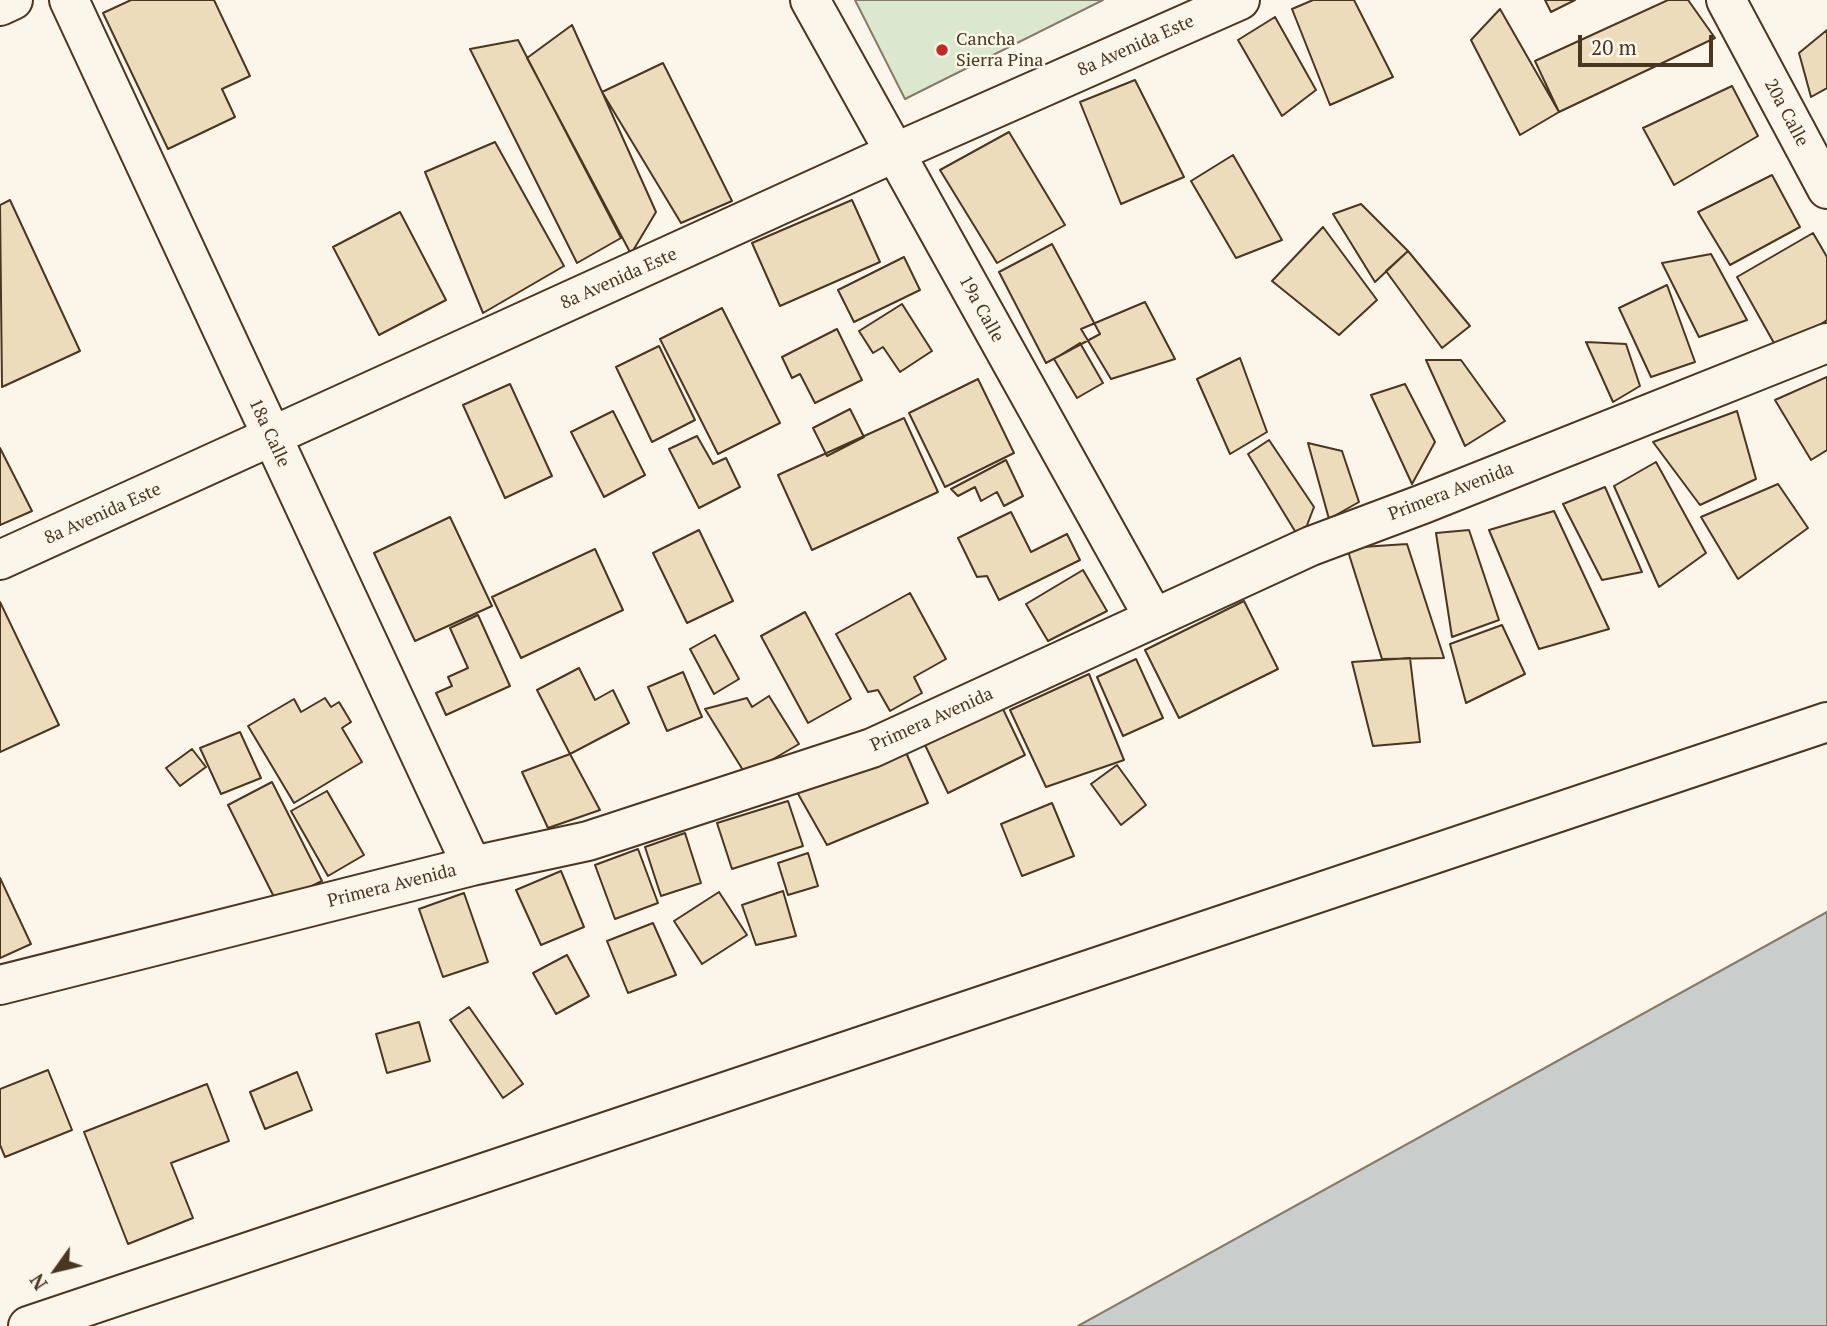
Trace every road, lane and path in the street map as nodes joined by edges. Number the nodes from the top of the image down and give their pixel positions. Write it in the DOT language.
graph roads {
  1 [pos="13,0"];
  2 [pos="69,0"];
  3 [pos="810,0"];
  4 [pos="1240,0"];
  5 [pos="1726,0"];
  6 [pos="0,6"];
  7 [pos="894,153"];
  8 [pos="1827,189"];
  9 [pos="1827,343"];
  10 [pos="271,438"];
  11 [pos="0,561"];
  12 [pos="1154,618"];
  13 [pos="1827,722"];
  14 [pos="472,866"];
  15 [pos="0,985"];
  16 [pos="28,1326"];
  1 -- 6 [label="street"];
  2 -- 10 [label="street, 18a Calle"];
  3 -- 7 [label="street, 19a Calle"];
  4 -- 7 [label="street, 8a Avenida Este"];
  5 -- 8 [label="street, 20a Calle"];
  7 -- 10 [label="street, 8a Avenida Este"];
  7 -- 12 [label="street, 19a Calle"];
  9 -- 12 [label="street, Primera Avenida"];
  10 -- 11 [label="street, 8a Avenida Este"];
  10 -- 14 [label="street, 18a Calle"];
  12 -- 14 [label="street, Primera Avenida"];
  13 -- 16 [label="street"];
  14 -- 15 [label="street, Primera Avenida"];
}
